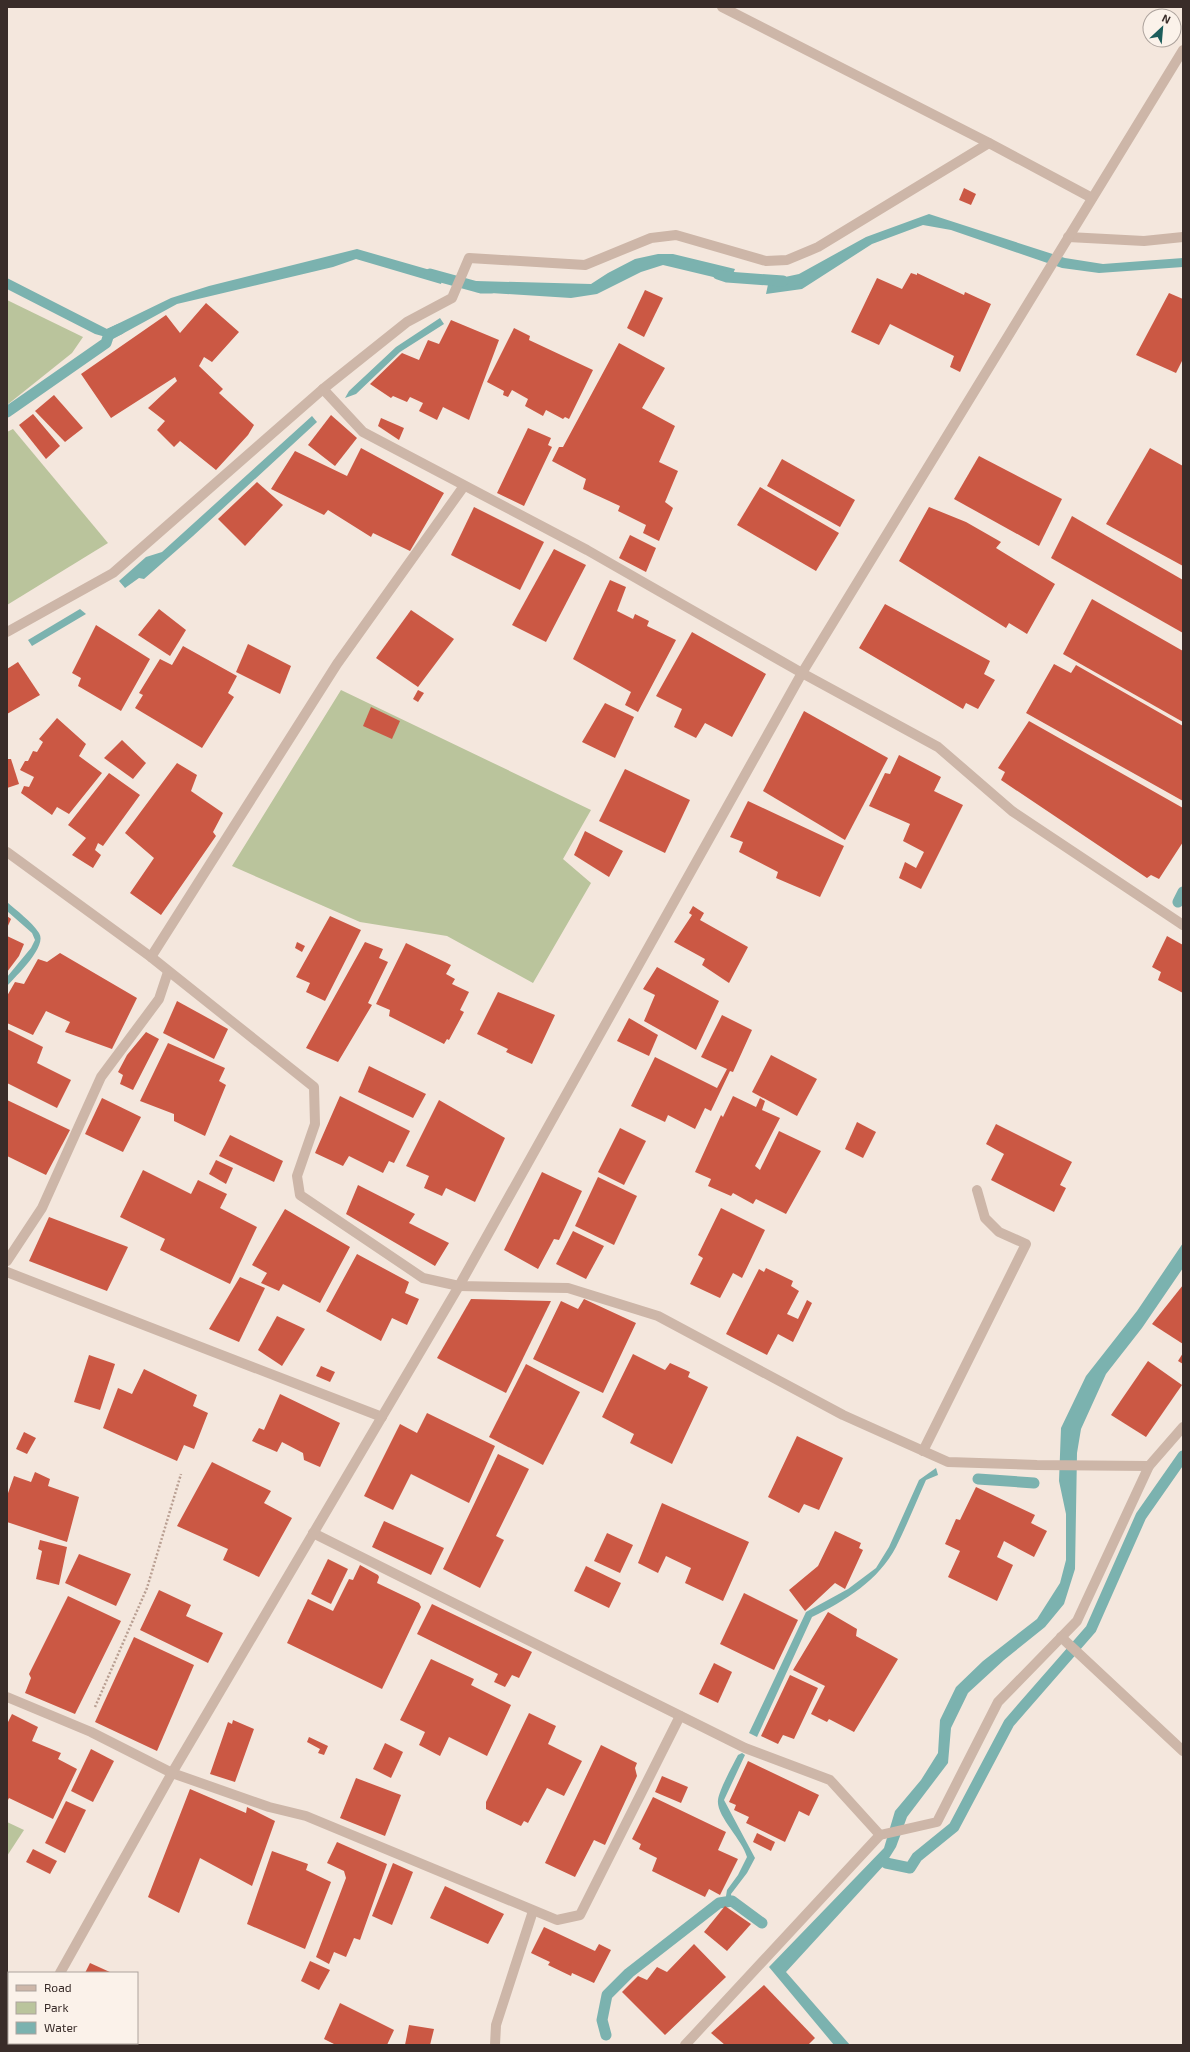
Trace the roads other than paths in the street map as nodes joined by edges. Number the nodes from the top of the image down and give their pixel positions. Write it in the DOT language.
graph roads {
  1 [pos="722,7"];
  2 [pos="1183,50"];
  3 [pos="989,143"];
  4 [pos="1092,198"];
  5 [pos="1068,237"];
  6 [pos="1183,237"];
  7 [pos="323,389"];
  8 [pos="464,486"];
  9 [pos="7,632"];
  10 [pos="802,673"];
  11 [pos="7,852"];
  12 [pos="1183,925"];
  13 [pos="151,957"];
  14 [pos="168,972"];
  15 [pos="977,1190"];
  16 [pos="7,1261"];
  17 [pos="7,1272"];
  18 [pos="459,1286"];
  19 [pos="382,1417"];
  20 [pos="1183,1427"];
  21 [pos="923,1451"];
  22 [pos="1149,1466"];
  23 [pos="313,1533"];
  24 [pos="1061,1637"];
  25 [pos="7,1697"];
  26 [pos="680,1716"];
  27 [pos="1183,1751"];
  28 [pos="172,1774"];
  29 [pos="880,1835"];
  30 [pos="533,1910"];
  31 [pos="61,1972"];
  32 [pos="495,2045"];
  33 [pos="685,2045"];
  1 -- 3 [label="street"];
  2 -- 4 [label="street"];
  3 -- 4 [label="street"];
  3 -- 7 [label="street"];
  4 -- 5 [label="street"];
  5 -- 6 [label="street"];
  5 -- 10 [label="street"];
  7 -- 8 [label="street"];
  7 -- 9 [label="street"];
  8 -- 10 [label="street"];
  8 -- 13 [label="street"];
  10 -- 12 [label="street"];
  10 -- 18 [label="street"];
  11 -- 13 [label="street"];
  13 -- 14 [label="street"];
  14 -- 16 [label="street"];
  14 -- 18 [label="street"];
  15 -- 21 [label="street"];
  17 -- 19 [label="street"];
  18 -- 19 [label="street"];
  18 -- 21 [label="street"];
  19 -- 23 [label="street"];
  20 -- 22 [label="street"];
  21 -- 22 [label="street"];
  22 -- 24 [label="street"];
  23 -- 26 [label="street"];
  23 -- 28 [label="street"];
  24 -- 27 [label="street"];
  24 -- 29 [label="street"];
  25 -- 28 [label="street"];
  26 -- 29 [label="street"];
  26 -- 30 [label="street"];
  28 -- 30 [label="street"];
  28 -- 31 [label="street"];
  29 -- 33 [label="street"];
  30 -- 32 [label="street"];
}
